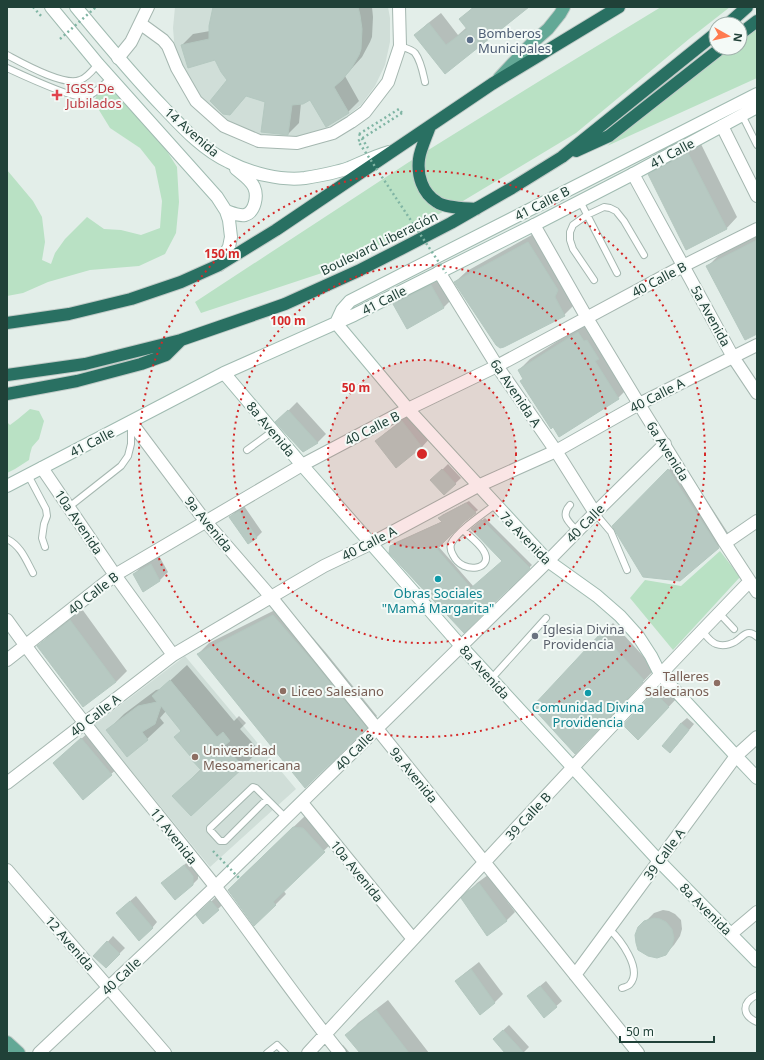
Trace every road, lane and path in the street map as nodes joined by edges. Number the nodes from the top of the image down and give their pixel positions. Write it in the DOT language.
graph roads {
  1 [pos="51,7"];
  2 [pos="76,7"];
  3 [pos="96,7"];
  4 [pos="148,7"];
  5 [pos="400,7"];
  6 [pos="564,7"];
  7 [pos="619,7"];
  8 [pos="747,7"];
  9 [pos="737,16"];
  10 [pos="757,21"];
  11 [pos="141,24"];
  12 [pos="748,28"];
  13 [pos="60,39"];
  14 [pos="708,40"];
  15 [pos="400,46"];
  16 [pos="7,55"];
  17 [pos="712,56"];
  18 [pos="118,58"];
  19 [pos="98,64"];
  20 [pos="7,68"];
  21 [pos="111,78"];
  22 [pos="425,82"];
  23 [pos="492,84"];
  24 [pos="757,94"];
  25 [pos="757,107"];
  26 [pos="742,115"];
  27 [pos="351,122"];
  28 [pos="430,126"];
  29 [pos="722,126"];
  30 [pos="359,134"];
  31 [pos="757,145"];
  32 [pos="394,150"];
  33 [pos="374,156"];
  34 [pos="562,157"];
  35 [pos="227,162"];
  36 [pos="633,174"];
  37 [pos="757,196"];
  38 [pos="580,201"];
  39 [pos="476,209"];
  40 [pos="226,211"];
  41 [pos="587,215"];
  42 [pos="534,224"];
  43 [pos="757,229"];
  44 [pos="644,255"];
  45 [pos="219,265"];
  46 [pos="683,266"];
  47 [pos="443,273"];
  48 [pos="617,273"];
  49 [pos="594,280"];
  50 [pos="587,318"];
  51 [pos="336,322"];
  52 [pos="7,323"];
  53 [pos="181,340"];
  54 [pos="757,345"];
  55 [pos="733,357"];
  56 [pos="498,366"];
  57 [pos="224,373"];
  58 [pos="7,375"];
  59 [pos="757,393"];
  60 [pos="7,394"];
  61 [pos="639,404"];
  62 [pos="408,410"];
  63 [pos="131,422"];
  64 [pos="273,431"];
  65 [pos="665,444"];
  66 [pos="247,450"];
  67 [pos="556,452"];
  68 [pos="302,465"];
  69 [pos="42,468"];
  70 [pos="28,475"];
  71 [pos="7,486"];
  72 [pos="478,486"];
  73 [pos="495,505"];
  74 [pos="570,505"];
  75 [pos="69,507"];
  76 [pos="595,513"];
  77 [pos="757,521"];
  78 [pos="206,522"];
  79 [pos="463,530"];
  80 [pos="577,531"];
  81 [pos="7,539"];
  82 [pos="725,543"];
  83 [pos="370,544"];
  84 [pos="45,548"];
  85 [pos="548,562"];
  86 [pos="627,570"];
  87 [pos="33,573"];
  88 [pos="115,574"];
  89 [pos="750,581"];
  90 [pos="757,592"];
  91 [pos="271,597"];
  92 [pos="719,613"];
  93 [pos="546,618"];
  94 [pos="7,620"];
  95 [pos="734,629"];
  96 [pos="702,630"];
  97 [pos="757,638"];
  98 [pos="26,646"];
  99 [pos="461,646"];
  100 [pos="173,655"];
  101 [pos="7,660"];
  102 [pos="660,674"];
  103 [pos="491,679"];
  104 [pos="84,722"];
  105 [pos="377,729"];
  106 [pos="757,737"];
  107 [pos="736,756"];
  108 [pos="572,768"];
  109 [pos="757,778"];
  110 [pos="7,783"];
  111 [pos="267,800"];
  112 [pos="302,803"];
  113 [pos="286,818"];
  114 [pos="213,851"];
  115 [pos="659,861"];
  116 [pos="484,862"];
  117 [pos="7,870"];
  118 [pos="239,878"];
  119 [pos="215,887"];
  120 [pos="757,912"];
  121 [pos="609,929"];
  122 [pos="731,934"];
  123 [pos="413,939"];
  124 [pos="757,961"];
  125 [pos="575,975"];
  126 [pos="108,988"];
  127 [pos="622,988"];
  128 [pos="757,995"];
  129 [pos="757,1022"];
  130 [pos="325,1035"];
  131 [pos="7,1042"];
  132 [pos="19,1053"];
  133 [pos="39,1053"];
  134 [pos="165,1053"];
  135 [pos="267,1053"];
  136 [pos="285,1053"];
  137 [pos="308,1053"];
  138 [pos="340,1053"];
  139 [pos="638,1053"];
  1 -- 19 [label="street, 14 Avenida"];
  2 -- 18 [label="street, 14 Avenida"];
  3 -- 13 [label="path, bridge"];
  4 -- 11 [label="street"];
  5 -- 15 [label="street"];
  6 -- 23 [label="main road"];
  7 -- 23 [label="highway"];
  8 -- 9 [label="highway"];
  10 -- 12 [label="highway"];
  11 -- 18 [label="street"];
  11 -- 27 [label="street"];
  14 -- 34 [label="highway, Boulevard Liberación"];
  15 -- 22 [label="lane"];
  15 -- 27 [label="street"];
  16 -- 19 [label="lane"];
  17 -- 34 [label="highway"];
  18 -- 35 [label="street, 14 Avenida"];
  19 -- 21 [label="street, 14 Avenida"];
  20 -- 21 [label="lane"];
  21 -- 40 [label="street, 14 Avenida"];
  23 -- 28 [label="highway"];
  24 -- 51 [label="street, 41 Calle B"];
  25 -- 26 [label="street, 41 Calle"];
  26 -- 29 [label="street, 41 Calle"];
  26 -- 31 [label="lane"];
  27 -- 30 [label="path"];
  28 -- 32 [label="highway"];
  28 -- 39 [label="highway"];
  29 -- 36 [label="street, 41 Calle"];
  29 -- 37 [label="street"];
  30 -- 33 [label="path"];
  30 -- 47 [label="path, bridge"];
  32 -- 33 [label="street, 14 Avenida"];
  32 -- 45 [label="highway"];
  33 -- 35 [label="street, 14 Avenida"];
  34 -- 39 [label="highway, Boulevard Liberación"];
  35 -- 40 [label="street"];
  36 -- 38 [label="street, 41 Calle"];
  36 -- 46 [label="street, 5a Avenida"];
  38 -- 41 [label="lane"];
  38 -- 42 [label="street, 41 Calle"];
  39 -- 53 [label="highway, Boulevard Liberación"];
  40 -- 45 [label="street, 14 Avenida"];
  41 -- 44 [label="lane"];
  41 -- 48 [label="lane"];
  41 -- 49 [label="lane"];
  42 -- 47 [label="street, 41 Calle"];
  42 -- 50 [label="street, 6a Avenida"];
  43 -- 46 [label="street, 40 Calle B"];
  45 -- 52 [label="highway"];
  46 -- 50 [label="street, 40 Calle B"];
  46 -- 55 [label="street, 5a Avenida"];
  47 -- 51 [label="street, 41 Calle"];
  47 -- 56 [label="street, 6a Avenida A"];
  50 -- 56 [label="street, 40 Calle B"];
  50 -- 61 [label="street, 6a Avenida"];
  51 -- 57 [label="street, 41 Calle"];
  51 -- 62 [label="street, 7a Avenida"];
  53 -- 58 [label="highway, Boulevard Liberación"];
  53 -- 60 [label="highway"];
  54 -- 55 [label="street, 40 Calle A"];
  55 -- 59 [label="street, 5a Avenida"];
  55 -- 61 [label="street, 40 Calle A"];
  56 -- 62 [label="street, 40 Calle B"];
  56 -- 67 [label="street, 6a Avenida A"];
  57 -- 63 [label="street, 41 Calle"];
  57 -- 64 [label="street, 8a Avenida"];
  61 -- 65 [label="street, 6a Avenida"];
  61 -- 67 [label="street, 40 Calle A"];
  62 -- 68 [label="street, 40 Calle B"];
  62 -- 72 [label="street, 7a Avenida"];
  63 -- 69 [label="street, 41 Calle"];
  63 -- 75 [label="lane"];
  63 -- 78 [label="street, 9a Avenida"];
  64 -- 66 [label="lane"];
  64 -- 68 [label="street, 8a Avenida"];
  65 -- 76 [label="street, 40 Calle"];
  65 -- 82 [label="street, 6a Avenida"];
  67 -- 72 [label="street, 40 Calle A"];
  67 -- 76 [label="street, 6a Avenida A"];
  68 -- 78 [label="street, 40 Calle B"];
  68 -- 83 [label="street, 8a Avenida"];
  69 -- 70 [label="street, 41 Calle"];
  69 -- 75 [label="street, 10a Avenida"];
  70 -- 71 [label="street, 41 Calle"];
  70 -- 84 [label="lane"];
  72 -- 73 [label="street, 7a Avenida"];
  72 -- 83 [label="street, 40 Calle A"];
  73 -- 79 [label="lane"];
  73 -- 85 [label="street, 7a Avenida"];
  74 -- 80 [label="lane"];
  75 -- 88 [label="street, 10a Avenida"];
  76 -- 80 [label="street, 40 Calle"];
  76 -- 86 [label="lane"];
  77 -- 82 [label="street"];
  78 -- 88 [label="street, 40 Calle B"];
  78 -- 91 [label="street, 9a Avenida"];
  79 -- 79 [label="lane"];
  80 -- 85 [label="street, 40 Calle"];
  81 -- 87 [label="lane"];
  82 -- 89 [label="street, 6a Avenida"];
  83 -- 91 [label="street, 40 Calle A"];
  83 -- 99 [label="street, 8a Avenida"];
  85 -- 99 [label="street, 40 Calle"];
  85 -- 102 [label="street, 7a Avenida"];
  88 -- 98 [label="street, 40 Calle B"];
  88 -- 100 [label="street, 10a Avenida"];
  89 -- 90 [label="street, 6a Avenida"];
  89 -- 92 [label="street, 39 Calle B"];
  91 -- 100 [label="street, 40 Calle A"];
  91 -- 105 [label="street, 9a Avenida"];
  92 -- 95 [label="lane"];
  92 -- 96 [label="street, 39 Calle B"];
  93 -- 103 [label="lane"];
  94 -- 98 [label="street, 11 Avenida"];
  96 -- 97 [label="lane"];
  96 -- 102 [label="street, 39 Calle B"];
  98 -- 101 [label="street, 40 Calle B"];
  98 -- 104 [label="street, 11 Avenida"];
  99 -- 103 [label="street, 8a Avenida"];
  99 -- 105 [label="street, 40 Calle"];
  100 -- 104 [label="street, 40 Calle A"];
  102 -- 107 [label="street, 7a Avenida"];
  102 -- 108 [label="street, 39 Calle B"];
  103 -- 108 [label="street, 8a Avenida"];
  104 -- 110 [label="street, 40 Calle A"];
  104 -- 119 [label="street, 11 Avenida"];
  105 -- 112 [label="street, 40 Calle"];
  105 -- 116 [label="street, 9a Avenida"];
  106 -- 107 [label="street, 39 Calle A"];
  107 -- 109 [label="street, 7a Avenida"];
  107 -- 115 [label="street, 39 Calle A"];
  108 -- 115 [label="street, 8a Avenida"];
  108 -- 116 [label="street, 39 Calle B"];
  111 -- 111 [label="lane"];
  111 -- 113 [label="lane"];
  112 -- 113 [label="street, 40 Calle"];
  112 -- 123 [label="street, 10a Avenida"];
  113 -- 119 [label="street, 40 Calle"];
  114 -- 118 [label="path, bridge"];
  115 -- 121 [label="street, 39 Calle A"];
  115 -- 122 [label="street, 8a Avenida"];
  116 -- 123 [label="street, 39 Calle B"];
  116 -- 125 [label="street, 9a Avenida"];
  117 -- 126 [label="street, 12 Avenida"];
  119 -- 126 [label="street, 40 Calle"];
  119 -- 130 [label="street, 11 Avenida"];
  120 -- 122 [label="street"];
  121 -- 125 [label="street, 39 Calle A"];
  121 -- 127 [label="lane"];
  122 -- 124 [label="street, 8a Avenida"];
  123 -- 130 [label="street, 39 Calle B"];
  125 -- 139 [label="street, 9a Avenida"];
  126 -- 133 [label="street, 40 Calle"];
  126 -- 134 [label="street, 12 Avenida"];
  128 -- 129 [label="lane"];
  130 -- 137 [label="street, 39 Calle B"];
  130 -- 138 [label="street, 11 Avenida"];
  131 -- 132 [label="main road"];
  135 -- 136 [label="lane"];
}
